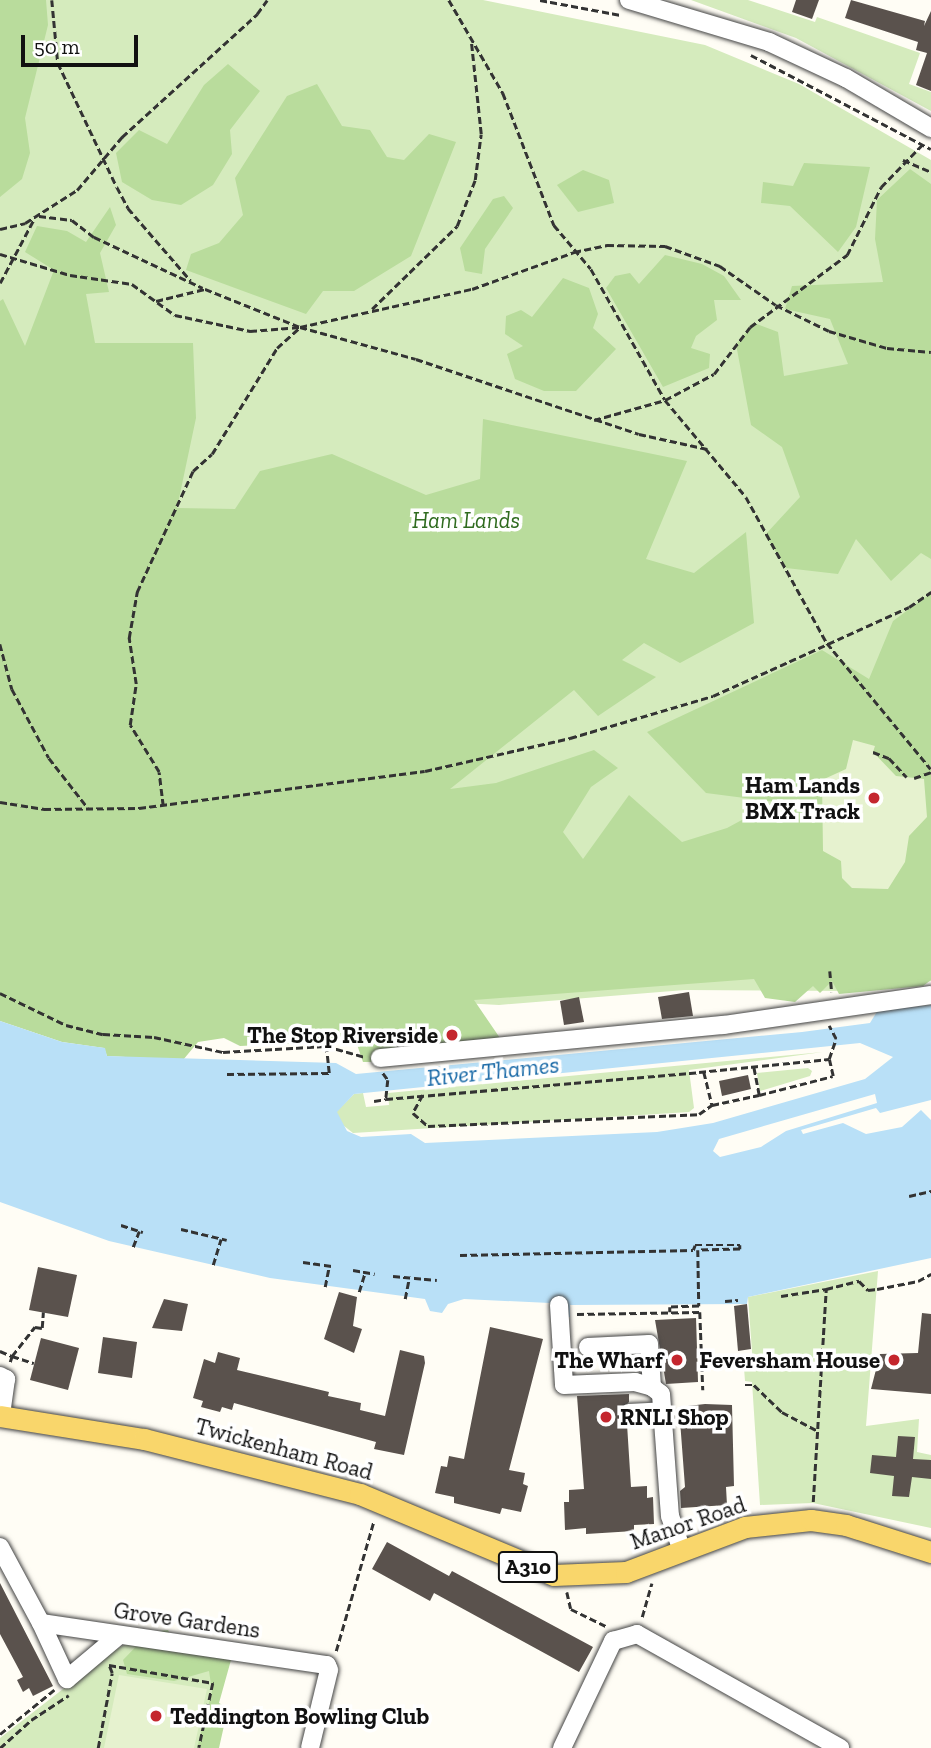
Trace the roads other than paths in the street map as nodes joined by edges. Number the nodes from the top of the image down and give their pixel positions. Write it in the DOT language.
graph roads {
  1 [pos="628,8"];
  2 [pos="927,137"];
  3 [pos="931,995"];
  4 [pos="381,1065"];
  5 [pos="559,1305"];
  6 [pos="588,1347"];
  7 [pos="3,1377"];
  8 [pos="652,1387"];
  9 [pos="663,1411"];
  10 [pos="629,1413"];
  11 [pos="0,1416"];
  12 [pos="0,1547"];
  13 [pos="682,1551"];
  14 [pos="931,1552"];
  15 [pos="626,1572"];
  16 [pos="41,1623"];
  17 [pos="115,1639"];
  18 [pos="310,1748"];
  19 [pos="562,1748"];
  20 [pos="840,1748"];
  1 -- 2 [label="street"];
  3 -- 4 [label="street"];
  5 -- 8 [label="street"];
  6 -- 8 [label="street"];
  7 -- 11 [label="street"];
  8 -- 9 [label="street"];
  9 -- 10 [label="street"];
  9 -- 13 [label="street"];
  11 -- 15 [label="main road, Twickenham Road / A310"];
  12 -- 16 [label="street"];
  13 -- 14 [label="main road, Manor Road / A310"];
  13 -- 15 [label="main road, Manor Road / A310"];
  16 -- 17 [label="street, Grove Gardens"];
  16 -- 17 [label="street"];
  17 -- 18 [label="street, Grove Gardens"];
  19 -- 20 [label="street"];
}
